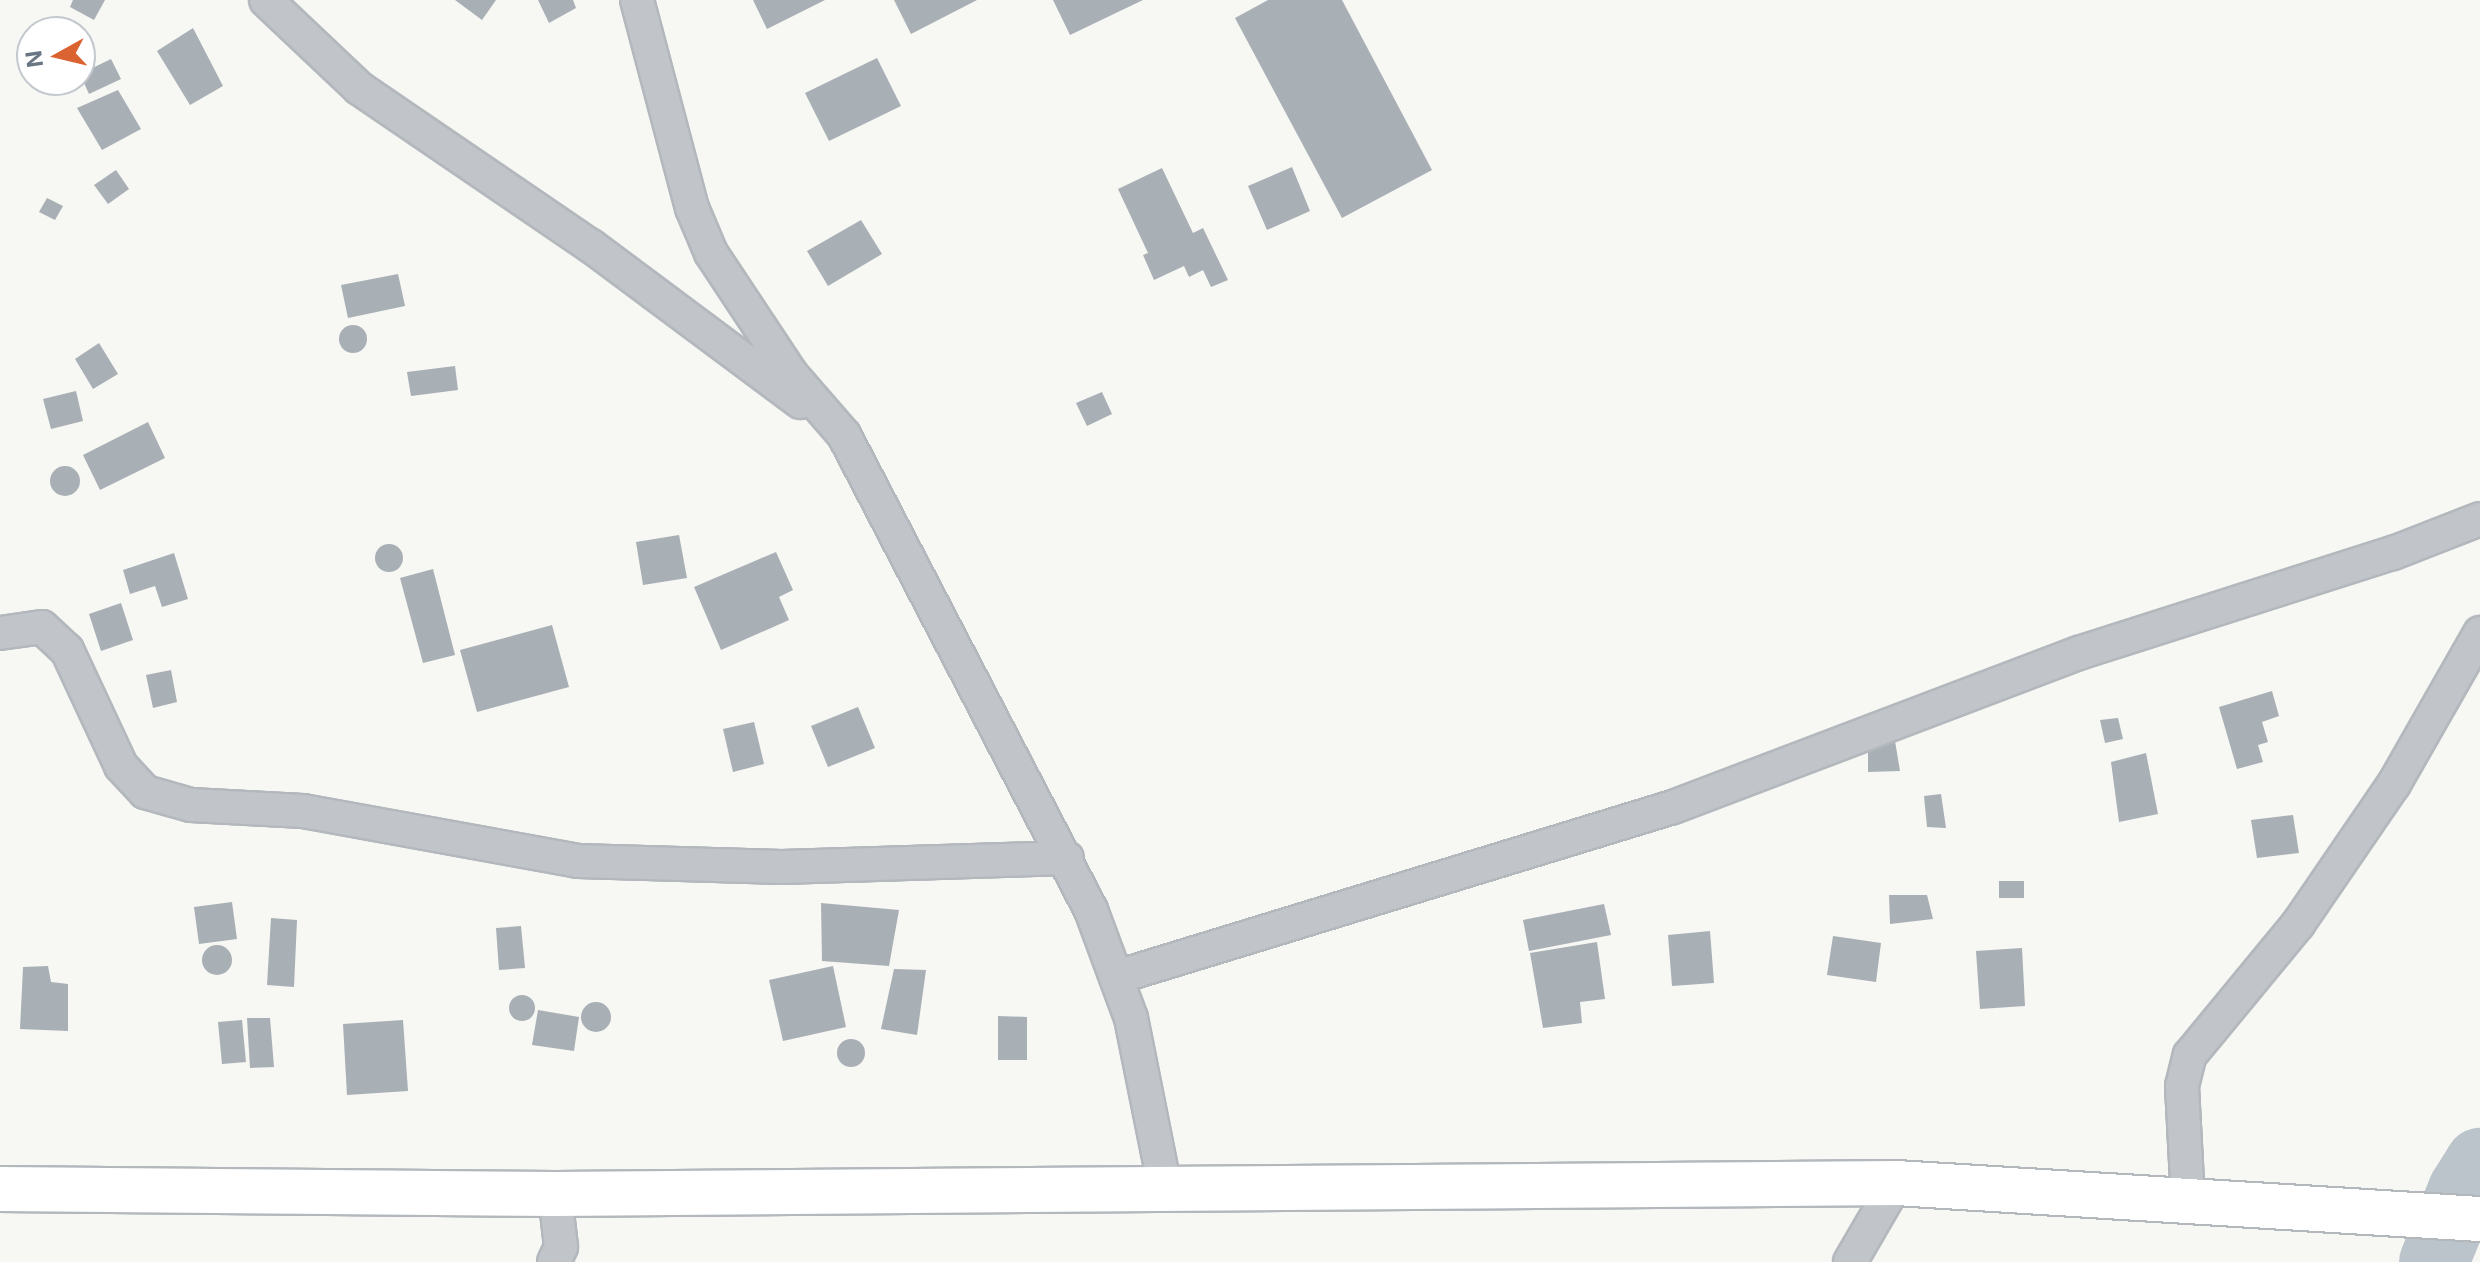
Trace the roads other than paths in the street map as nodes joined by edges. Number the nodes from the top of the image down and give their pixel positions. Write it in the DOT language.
graph roads {
  1 [pos="266,0"];
  2 [pos="637,0"];
  3 [pos="844,435"];
  4 [pos="2480,519"];
  5 [pos="0,633"];
  6 [pos="2480,633"];
  7 [pos="1067,858"];
  8 [pos="1117,977"];
  9 [pos="1896,1183"];
  10 [pos="1165,1188"];
  11 [pos="0,1189"];
  12 [pos="555,1194"];
  13 [pos="2188,1201"];
  14 [pos="2480,1219"];
  15 [pos="554,1262"];
  16 [pos="1850,1262"];
  1 -- 3 [label="street"];
  2 -- 3 [label="street"];
  3 -- 7 [label="street"];
  4 -- 8 [label="street"];
  5 -- 7 [label="street"];
  6 -- 13 [label="street"];
  7 -- 8 [label="street"];
  8 -- 10 [label="street"];
  9 -- 10 [label="street"];
  9 -- 13 [label="street"];
  9 -- 16 [label="street"];
  10 -- 12 [label="street"];
  11 -- 12 [label="street"];
  12 -- 15 [label="street"];
  13 -- 14 [label="street"];
}
